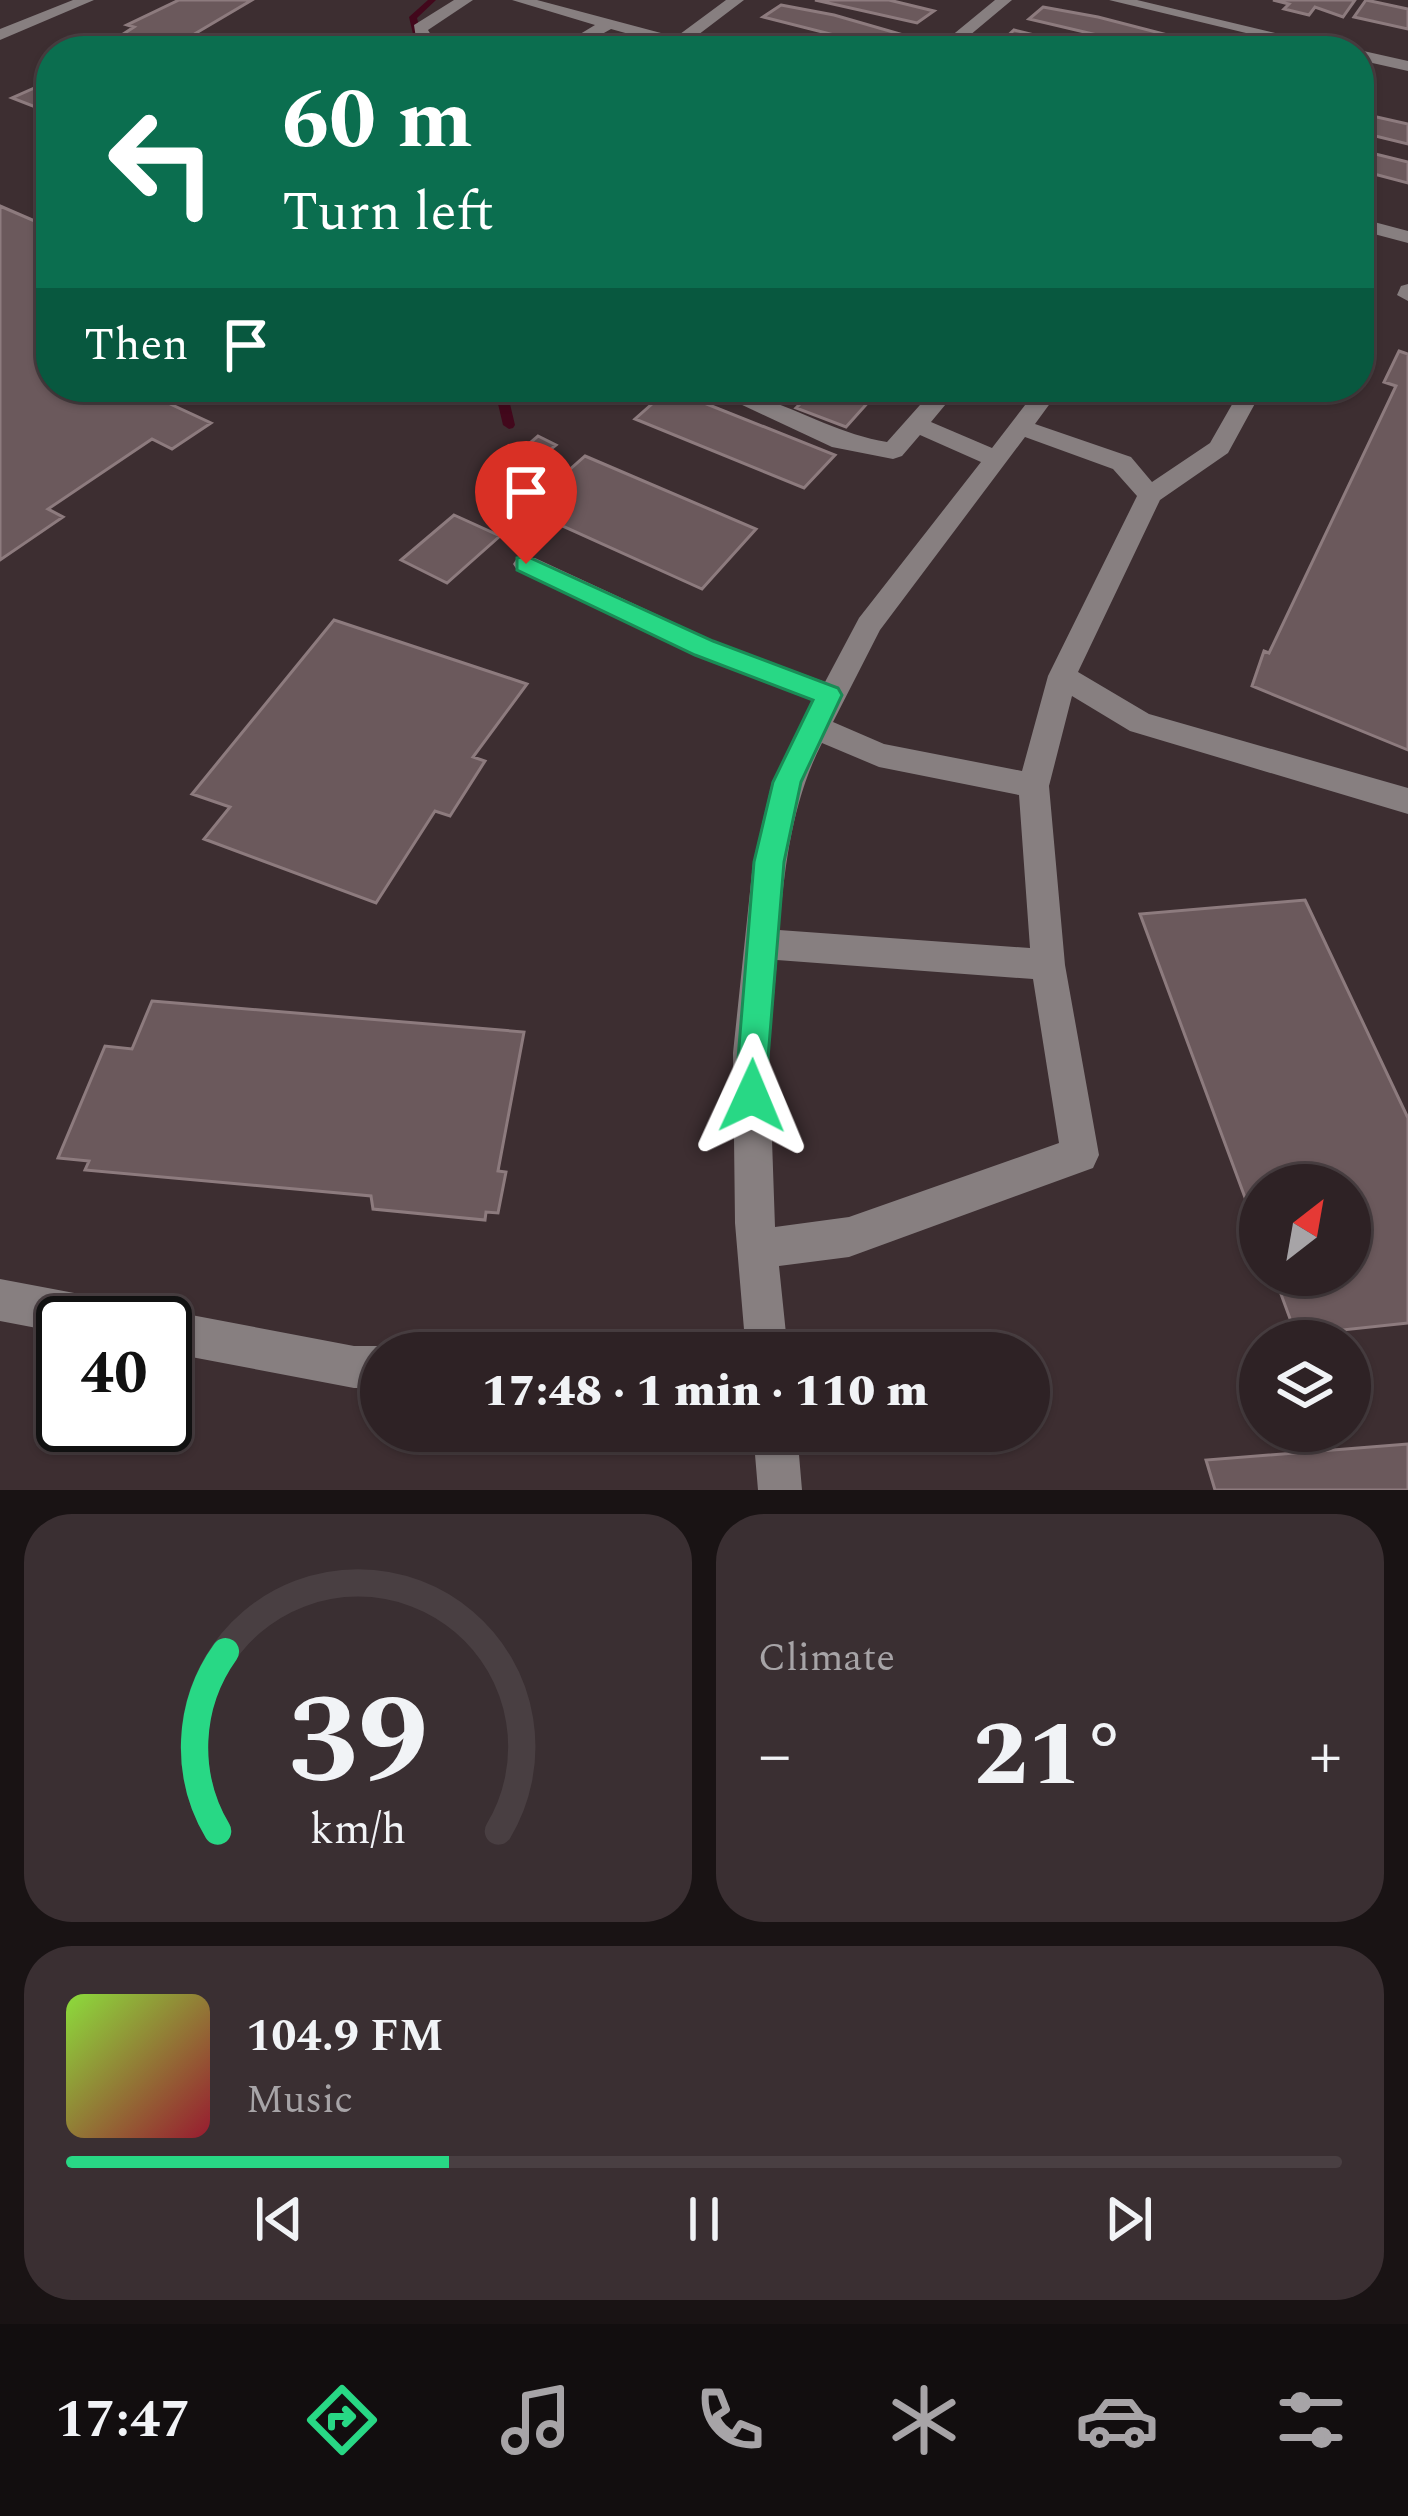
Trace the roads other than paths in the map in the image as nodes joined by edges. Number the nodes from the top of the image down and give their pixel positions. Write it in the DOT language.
graph roads {
  1 [pos="86,0"];
  2 [pos="466,0"];
  3 [pos="520,0"];
  4 [pos="583,0"];
  5 [pos="736,0"];
  6 [pos="1004,0"];
  7 [pos="1117,0"];
  8 [pos="562,11"];
  9 [pos="609,24"];
  10 [pos="0,35"];
  11 [pos="423,36"];
  12 [pos="587,36"];
  13 [pos="653,36"];
  14 [pos="687,36"];
  15 [pos="960,36"];
  16 [pos="1276,36"];
  17 [pos="1374,58"];
  18 [pos="1408,66"];
  19 [pos="1374,228"];
  20 [pos="1408,237"];
  21 [pos="749,402"];
  22 [pos="936,402"];
  23 [pos="1039,402"];
  24 [pos="1245,402"];
  25 [pos="916,424"];
  26 [pos="1020,427"];
  27 [pos="996,459"];
  28 [pos="1150,495"];
  29 [pos="526,564"];
  30 [pos="1063,676"];
  31 [pos="821,711"];
  32 [pos="1034,786"];
  33 [pos="1408,801"];
  34 [pos="763,944"];
  35 [pos="1048,965"];
  36 [pos="757,1250"];
  37 [pos="0,1300"];
  38 [pos="36,1307"];
  39 [pos="765,1332"];
  40 [pos="192,1336"];
  41 [pos="360,1364"];
  42 [pos="777,1452"];
  43 [pos="780,1490"];
  1 -- 10 [label="street"];
  2 -- 11 [label="street"];
  3 -- 8 [label="street"];
  4 -- 8 [label="street"];
  5 -- 14 [label="street"];
  6 -- 15 [label="street"];
  7 -- 16 [label="street"];
  8 -- 9 [label="street"];
  9 -- 12 [label="street"];
  9 -- 13 [label="street"];
  17 -- 18 [label="street"];
  19 -- 20 [label="street"];
  21 -- 25 [label="street"];
  22 -- 25 [label="street"];
  23 -- 26 [label="street"];
  24 -- 28 [label="street"];
  25 -- 27 [label="street"];
  26 -- 27 [label="street"];
  26 -- 28 [label="street"];
  27 -- 31 [label="street"];
  28 -- 30 [label="street"];
  29 -- 31 [label="street"];
  30 -- 32 [label="street"];
  30 -- 33 [label="street"];
  31 -- 32 [label="street"];
  31 -- 34 [label="street"];
  32 -- 35 [label="street"];
  34 -- 35 [label="street"];
  34 -- 36 [label="street"];
  35 -- 36 [label="street"];
  36 -- 39 [label="street"];
  37 -- 38 [label="street"];
  40 -- 41 [label="street"];
  42 -- 43 [label="street"];
}
